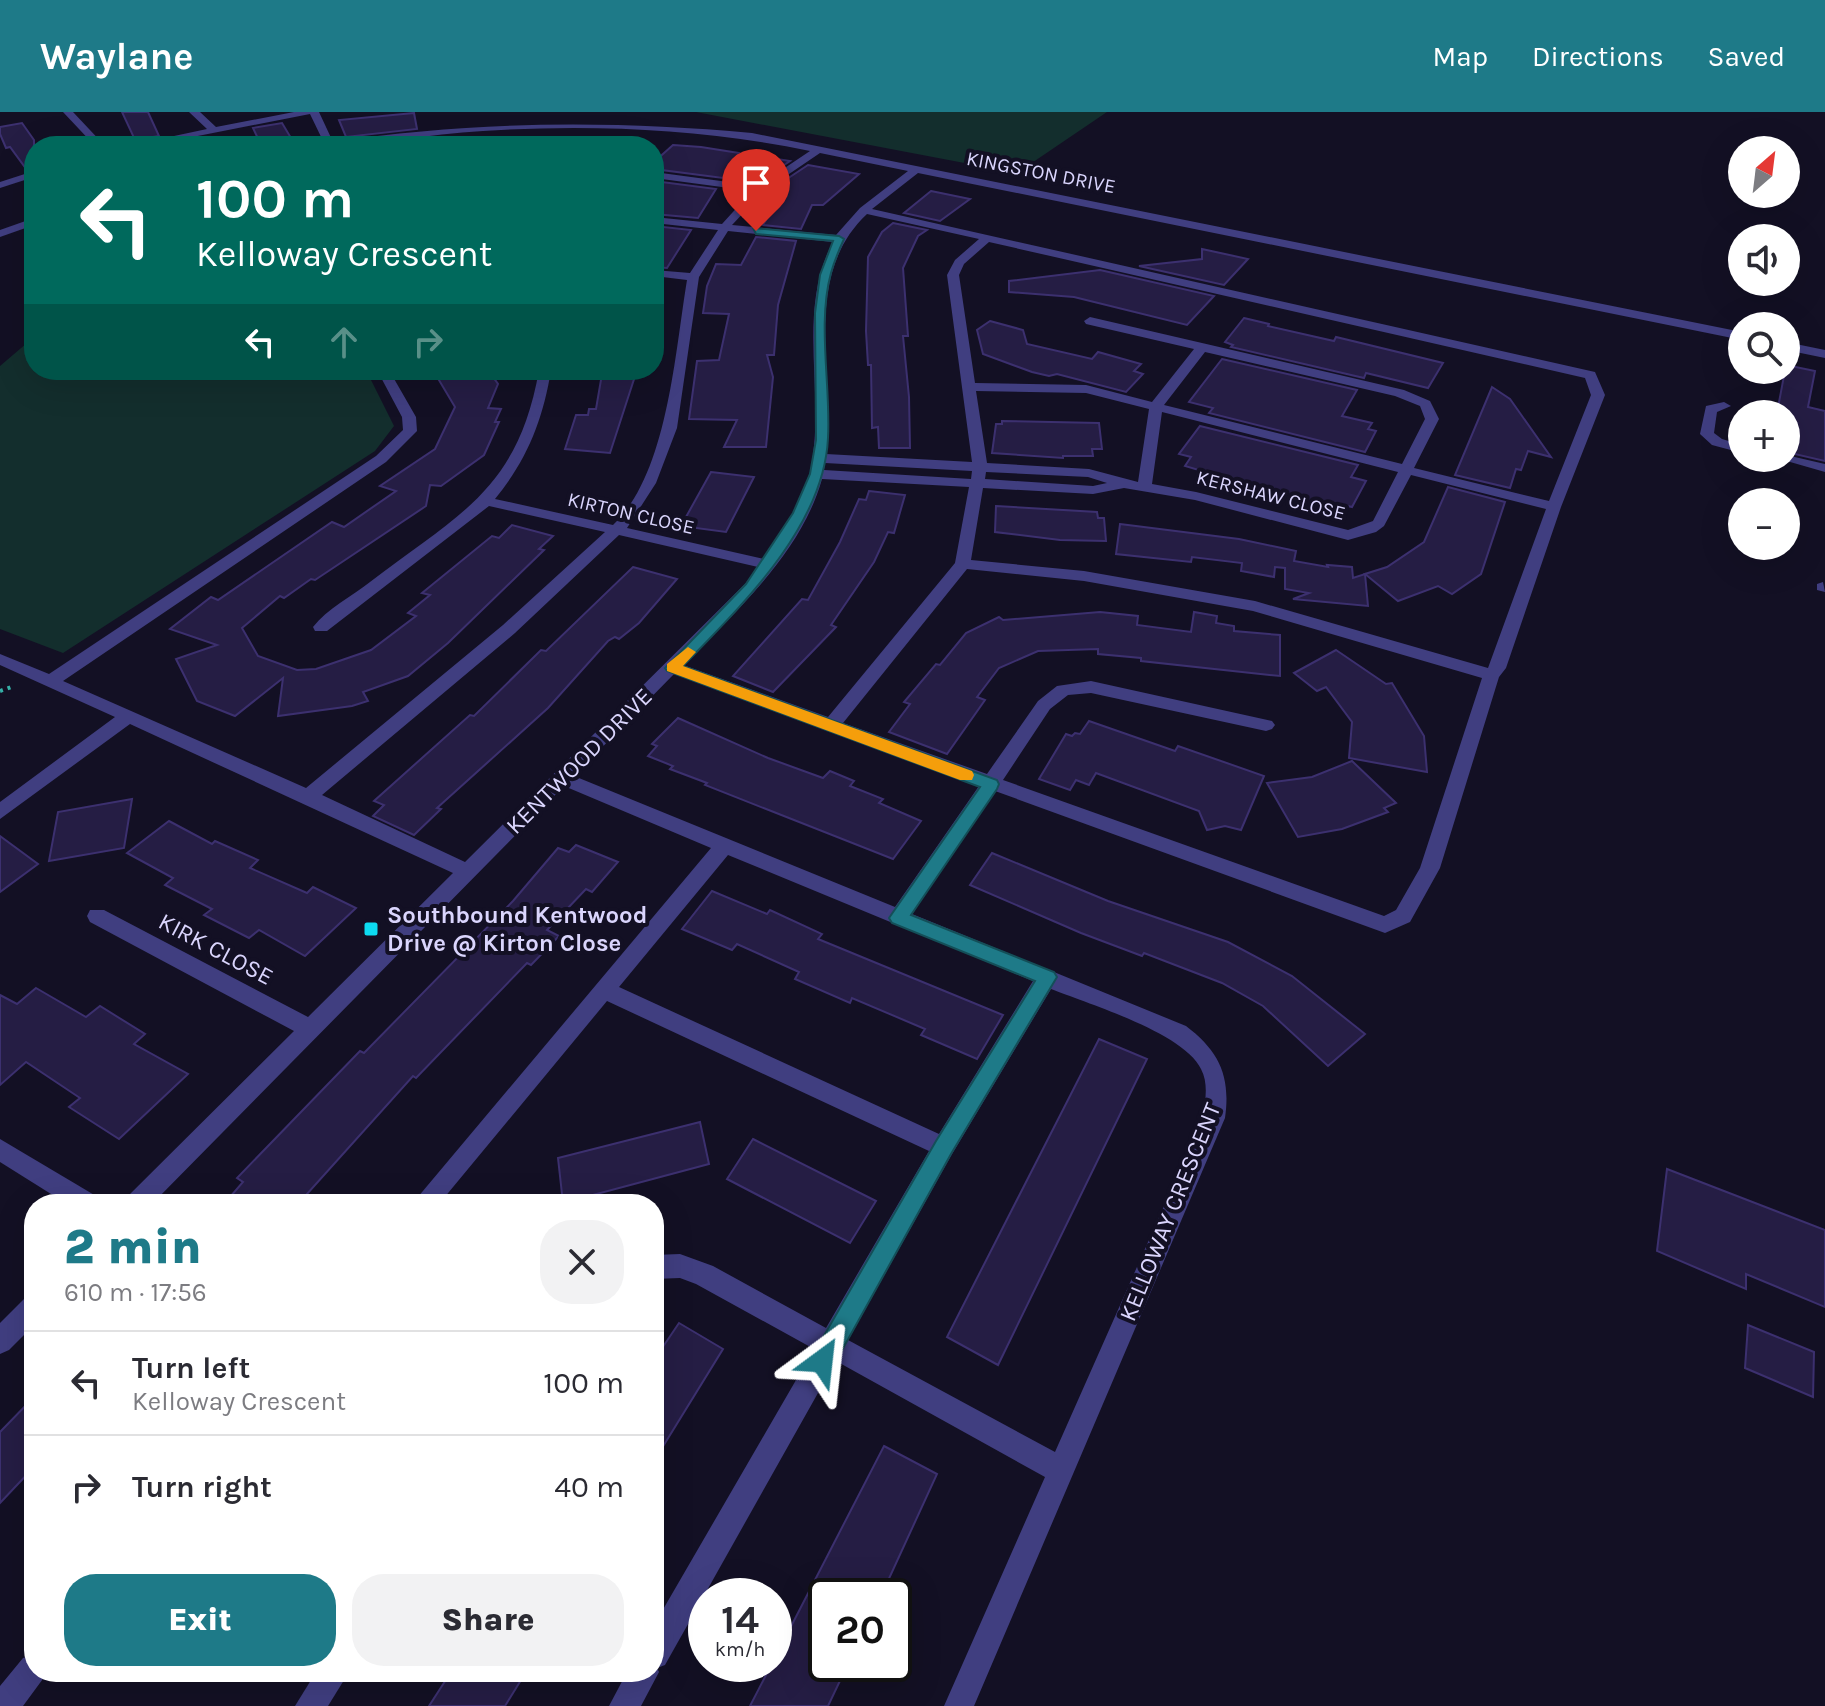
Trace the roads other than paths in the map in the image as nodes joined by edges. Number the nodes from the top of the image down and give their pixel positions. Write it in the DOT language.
graph roads {
  1 [pos="68,112"];
  2 [pos="194,112"];
  3 [pos="312,112"];
  4 [pos="213,129"];
  5 [pos="91,136"];
  6 [pos="180,136"];
  7 [pos="323,136"];
  8 [pos="413,136"];
  9 [pos="821,148"];
  10 [pos="918,168"];
  11 [pos="664,176"];
  12 [pos="24,177"];
  13 [pos="1,183"];
  14 [pos="760,189"];
  15 [pos="864,210"];
  16 [pos="664,221"];
  17 [pos="24,225"];
  18 [pos="724,227"];
  19 [pos="0,234"];
  20 [pos="987,238"];
  21 [pos="839,239"];
  22 [pos="664,274"];
  23 [pos="693,277"];
  24 [pos="1090,321"];
  25 [pos="1728,333"];
  26 [pos="1202,347"];
  27 [pos="1800,349"];
  28 [pos="1825,354"];
  29 [pos="389,380"];
  30 [pos="543,380"];
  31 [pos="970,387"];
  32 [pos="1156,406"];
  33 [pos="1724,406"];
  34 [pos="1728,445"];
  35 [pos="1800,462"];
  36 [pos="818,466"];
  37 [pos="980,466"];
  38 [pos="1825,468"];
  39 [pos="1406,469"];
  40 [pos="978,483"];
  41 [pos="1124,484"];
  42 [pos="1144,487"];
  43 [pos="486,501"];
  44 [pos="1554,507"];
  45 [pos="618,530"];
  46 [pos="767,564"];
  47 [pos="963,564"];
  48 [pos="321,627"];
  49 [pos="0,659"];
  50 [pos="673,668"];
  51 [pos="1491,675"];
  52 [pos="51,681"];
  53 [pos="129,716"];
  54 [pos="831,725"];
  55 [pos="1266,725"];
  56 [pos="561,778"];
  57 [pos="991,784"];
  58 [pos="308,796"];
  59 [pos="0,812"];
  60 [pos="724,846"];
  61 [pos="468,872"];
  62 [pos="97,916"];
  63 [pos="899,918"];
  64 [pos="1047,977"];
  65 [pos="603,989"];
  66 [pos="311,1029"];
  67 [pos="944,1147"];
  68 [pos="0,1149"];
  69 [pos="72,1194"];
  70 [pos="146,1194"];
  71 [pos="432,1194"];
  72 [pos="664,1267"];
  73 [pos="24,1317"];
  74 [pos="0,1341"];
  75 [pos="832,1344"];
  76 [pos="1060,1470"];
  77 [pos="664,1637"];
  78 [pos="24,1681"];
  79 [pos="327,1682"];
  80 [pos="638,1682"];
  81 [pos="3,1706"];
  82 [pos="310,1706"];
  83 [pos="624,1706"];
  84 [pos="959,1706"];
  1 -- 5 [label="street"];
  2 -- 4 [label="street"];
  3 -- 4 [label="street"];
  3 -- 7 [label="street"];
  4 -- 6 [label="street"];
  8 -- 9 [label="street, KINGSTON DRIVE"];
  9 -- 10 [label="street, KINGSTON DRIVE"];
  9 -- 14 [label="street"];
  10 -- 15 [label="street, KENTWOOD DRIVE"];
  10 -- 25 [label="street, KINGSTON DRIVE"];
  11 -- 14 [label="street"];
  12 -- 13 [label="street"];
  14 -- 18 [label="street"];
  15 -- 20 [label="street"];
  15 -- 21 [label="street, KENTWOOD DRIVE"];
  16 -- 18 [label="street"];
  17 -- 19 [label="street"];
  18 -- 21 [label="street"];
  18 -- 23 [label="street"];
  20 -- 31 [label="street"];
  20 -- 44 [label="street"];
  21 -- 36 [label="street, KENTWOOD DRIVE"];
  22 -- 23 [label="street"];
  23 -- 45 [label="street"];
  24 -- 26 [label="street"];
  26 -- 32 [label="street"];
  26 -- 39 [label="street, KERSHAW CLOSE"];
  27 -- 28 [label="street"];
  29 -- 52 [label="street"];
  30 -- 43 [label="street"];
  31 -- 32 [label="street"];
  31 -- 37 [label="street"];
  32 -- 39 [label="street"];
  32 -- 42 [label="street"];
  33 -- 34 [label="street"];
  35 -- 38 [label="street"];
  36 -- 37 [label="street, KERSHAW CLOSE"];
  36 -- 40 [label="street, KERSHAW CLOSE"];
  36 -- 46 [label="street, KENTWOOD DRIVE"];
  37 -- 40 [label="street"];
  37 -- 41 [label="street, KERSHAW CLOSE"];
  39 -- 42 [label="street, KERSHAW CLOSE"];
  39 -- 44 [label="street"];
  40 -- 41 [label="street, KERSHAW CLOSE"];
  40 -- 47 [label="street"];
  41 -- 42 [label="street, KERSHAW CLOSE"];
  43 -- 45 [label="street, KIRTON CLOSE"];
  43 -- 48 [label="street"];
  44 -- 51 [label="street"];
  45 -- 46 [label="street, KIRTON CLOSE"];
  45 -- 58 [label="street"];
  46 -- 50 [label="street, KENTWOOD DRIVE"];
  47 -- 51 [label="street"];
  47 -- 54 [label="street"];
  49 -- 52 [label="street"];
  50 -- 54 [label="street"];
  50 -- 56 [label="street, KENTWOOD DRIVE"];
  51 -- 57 [label="street"];
  52 -- 53 [label="street"];
  53 -- 58 [label="street"];
  53 -- 59 [label="street"];
  54 -- 57 [label="street"];
  55 -- 57 [label="street"];
  56 -- 60 [label="street, KELLOWAY CRESCENT"];
  56 -- 61 [label="street, KENTWOOD DRIVE"];
  57 -- 63 [label="street"];
  58 -- 61 [label="street"];
  60 -- 63 [label="street, KELLOWAY CRESCENT"];
  60 -- 65 [label="street"];
  61 -- 66 [label="street, KENTWOOD DRIVE"];
  62 -- 66 [label="street, KIRK CLOSE"];
  63 -- 64 [label="street, KELLOWAY CRESCENT"];
  64 -- 67 [label="street"];
  64 -- 76 [label="street, KELLOWAY CRESCENT"];
  65 -- 67 [label="street"];
  65 -- 71 [label="street"];
  66 -- 70 [label="street, KENTWOOD DRIVE"];
  67 -- 75 [label="street"];
  68 -- 69 [label="street"];
  72 -- 75 [label="street"];
  73 -- 74 [label="street"];
  75 -- 76 [label="street"];
  75 -- 77 [label="street"];
  76 -- 84 [label="street, KELLOWAY CRESCENT"];
  78 -- 81 [label="street"];
  79 -- 82 [label="street"];
  80 -- 83 [label="street"];
}
